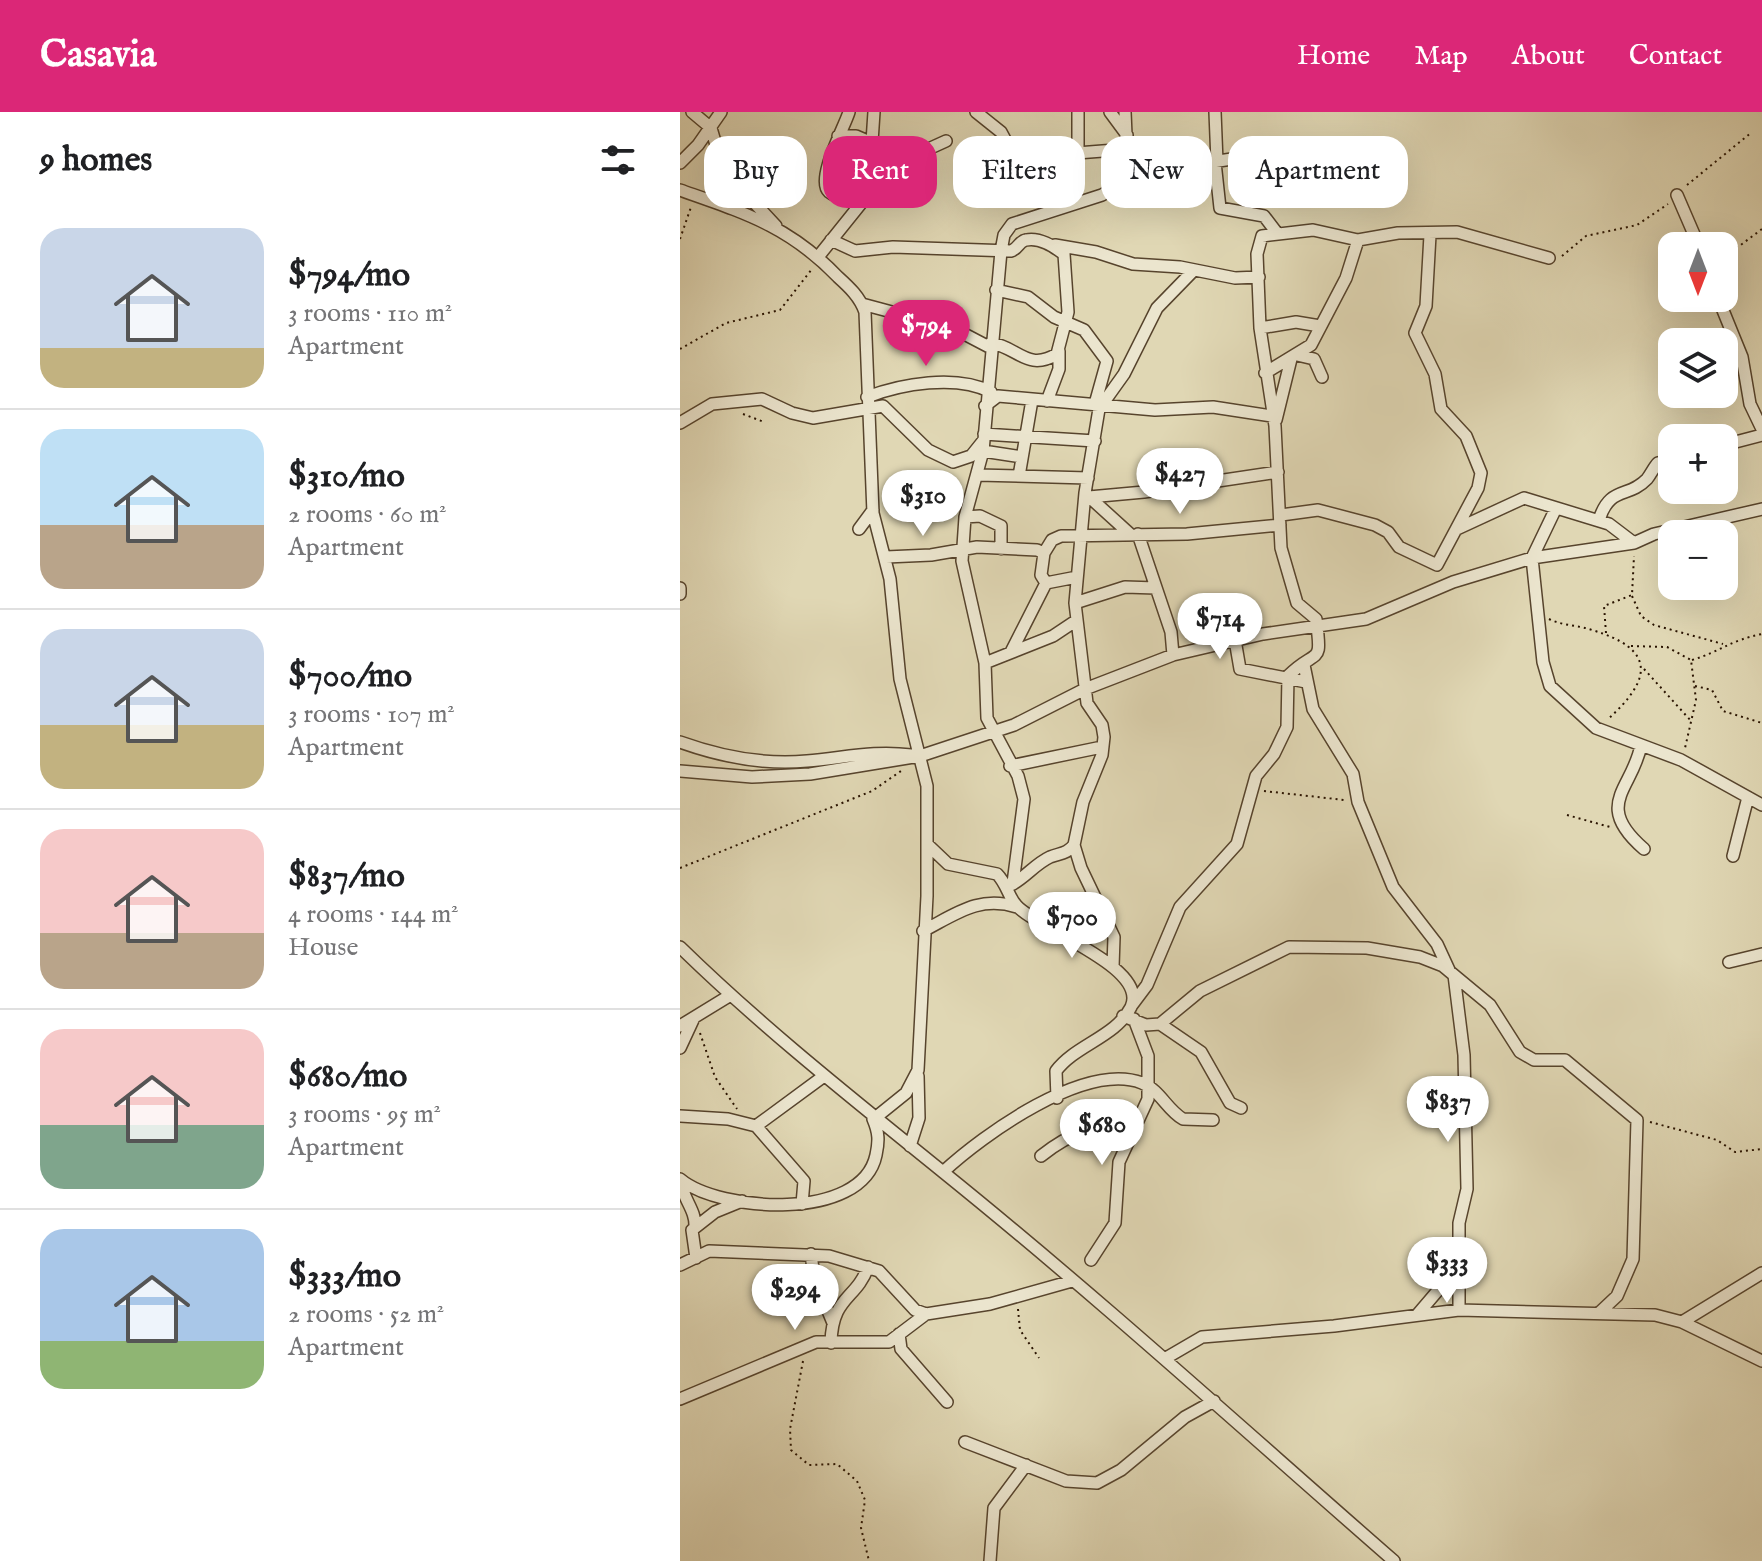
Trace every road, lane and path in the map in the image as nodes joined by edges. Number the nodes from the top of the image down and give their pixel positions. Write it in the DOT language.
graph roads {
  1 [pos="692,112"];
  2 [pos="721,112"];
  3 [pos="849,112"];
  4 [pos="874,112"];
  5 [pos="976,112"];
  6 [pos="1078,112"];
  7 [pos="1110,112"];
  8 [pos="1125,112"];
  9 [pos="1215,112"];
  10 [pos="711,128"];
  11 [pos="1752,132"];
  12 [pos="838,136"];
  13 [pos="872,136"];
  14 [pos="1003,136"];
  15 [pos="1077,136"];
  16 [pos="1123,136"];
  17 [pos="1127,136"];
  18 [pos="946,141"];
  19 [pos="937,144"];
  20 [pos="1228,161"];
  21 [pos="680,162"];
  22 [pos="1216,162"];
  23 [pos="1212,163"];
  24 [pos="680,190"];
  25 [pos="1101,195"];
  26 [pos="1677,195"];
  27 [pos="696,196"];
  28 [pos="856,208"];
  29 [pos="776,226"];
  30 [pos="1762,229"];
  31 [pos="1693,232"];
  32 [pos="1277,233"];
  33 [pos="1430,235"];
  34 [pos="680,239"];
  35 [pos="831,240"];
  36 [pos="1358,240"];
  37 [pos="1050,245"];
  38 [pos="1738,247"];
  39 [pos="1001,251"];
  40 [pos="818,258"];
  41 [pos="1549,258"];
  42 [pos="1194,270"];
  43 [pos="1259,277"];
  44 [pos="996,290"];
  45 [pos="862,304"];
  46 [pos="1724,312"];
  47 [pos="927,315"];
  48 [pos="1067,322"];
  49 [pos="949,326"];
  50 [pos="1260,328"];
  51 [pos="1317,331"];
  52 [pos="991,346"];
  53 [pos="680,349"];
  54 [pos="1059,351"];
  55 [pos="1294,357"];
  56 [pos="1314,359"];
  57 [pos="1265,373"];
  58 [pos="1322,377"];
  59 [pos="987,390"];
  60 [pos="998,396"];
  61 [pos="1032,400"];
  62 [pos="1047,401"];
  63 [pos="867,402"];
  64 [pos="1099,405"];
  65 [pos="985,406"];
  66 [pos="1274,421"];
  67 [pos="680,423"];
  68 [pos="1762,432"];
  69 [pos="1026,436"];
  70 [pos="1738,440"];
  71 [pos="1095,441"];
  72 [pos="983,442"];
  73 [pos="1022,457"];
  74 [pos="1658,463"];
  75 [pos="1278,472"];
  76 [pos="978,475"];
  77 [pos="1019,476"];
  78 [pos="1088,478"];
  79 [pos="1087,495"];
  80 [pos="1556,508"];
  81 [pos="1762,509"];
  82 [pos="873,510"];
  83 [pos="1105,512"];
  84 [pos="965,517"];
  85 [pos="1280,520"];
  86 [pos="1599,520"];
  87 [pos="859,529"];
  88 [pos="1456,530"];
  89 [pos="1108,534"];
  90 [pos="1134,534"];
  91 [pos="1082,535"];
  92 [pos="1634,543"];
  93 [pos="962,549"];
  94 [pos="1001,549"];
  95 [pos="1044,553"];
  96 [pos="886,557"];
  97 [pos="1532,558"];
  98 [pos="1077,577"];
  99 [pos="1046,583"];
  100 [pos="680,588"];
  101 [pos="1156,588"];
  102 [pos="680,594"];
  103 [pos="1632,595"];
  104 [pos="1075,603"];
  105 [pos="1539,610"];
  106 [pos="1077,620"];
  107 [pos="1318,626"];
  108 [pos="1606,634"];
  109 [pos="1762,634"];
  110 [pos="1235,640"];
  111 [pos="1723,644"];
  112 [pos="1629,646"];
  113 [pos="1011,652"];
  114 [pos="1173,655"];
  115 [pos="1691,660"];
  116 [pos="985,663"];
  117 [pos="1304,665"];
  118 [pos="1644,669"];
  119 [pos="1288,676"];
  120 [pos="1306,682"];
  121 [pos="1695,686"];
  122 [pos="1085,689"];
  123 [pos="1693,723"];
  124 [pos="1762,723"];
  125 [pos="1596,728"];
  126 [pos="994,731"];
  127 [pos="680,742"];
  128 [pos="1641,745"];
  129 [pos="1102,747"];
  130 [pos="920,756"];
  131 [pos="1681,760"];
  132 [pos="1010,766"];
  133 [pos="680,771"];
  134 [pos="1254,788"];
  135 [pos="1357,797"];
  136 [pos="1748,797"];
  137 [pos="1762,805"];
  138 [pos="1567,815"];
  139 [pos="1615,833"];
  140 [pos="928,845"];
  141 [pos="1074,845"];
  142 [pos="1644,849"];
  143 [pos="1733,856"];
  144 [pos="680,868"];
  145 [pos="1011,886"];
  146 [pos="1017,907"];
  147 [pos="923,931"];
  148 [pos="680,947"];
  149 [pos="1762,954"];
  150 [pos="1729,962"];
  151 [pos="1113,967"];
  152 [pos="1452,973"];
  153 [pos="729,996"];
  154 [pos="1128,1010"];
  155 [pos="695,1018"];
  156 [pos="1136,1022"];
  157 [pos="1160,1024"];
  158 [pos="680,1026"];
  159 [pos="680,1048"];
  160 [pos="918,1070"];
  161 [pos="824,1076"];
  162 [pos="1150,1087"];
  163 [pos="1057,1098"];
  164 [pos="1241,1108"];
  165 [pos="680,1116"];
  166 [pos="873,1117"];
  167 [pos="1213,1120"];
  168 [pos="1637,1120"];
  169 [pos="1137,1124"];
  170 [pos="753,1126"];
  171 [pos="910,1146"];
  172 [pos="1762,1149"];
  173 [pos="1041,1156"];
  174 [pos="943,1172"];
  175 [pos="680,1180"];
  176 [pos="744,1200"];
  177 [pos="802,1204"];
  178 [pos="695,1227"];
  179 [pos="811,1254"];
  180 [pos="696,1258"];
  181 [pos="1091,1260"];
  182 [pos="680,1265"];
  183 [pos="868,1267"];
  184 [pos="1762,1273"];
  185 [pos="1458,1276"];
  186 [pos="1072,1281"];
  187 [pos="1017,1297"];
  188 [pos="1459,1310"];
  189 [pos="1600,1312"];
  190 [pos="926,1314"];
  191 [pos="1417,1315"];
  192 [pos="1682,1322"];
  193 [pos="833,1323"];
  194 [pos="899,1334"];
  195 [pos="831,1343"];
  196 [pos="803,1347"];
  197 [pos="1039,1358"];
  198 [pos="1166,1358"];
  199 [pos="1762,1361"];
  200 [pos="680,1399"];
  201 [pos="1214,1401"];
  202 [pos="947,1402"];
  203 [pos="965,1442"];
  204 [pos="1026,1465"];
  205 [pos="869,1561"];
  206 [pos="990,1561"];
  207 [pos="1394,1561"];
  1 -- 10 [label="street"];
  2 -- 10 [label="street"];
  3 -- 12 [label="street"];
  4 -- 13 [label="street"];
  5 -- 14 [label="street"];
  6 -- 15 [label="street"];
  7 -- 16 [label="street"];
  8 -- 17 [label="street"];
  9 -- 22 [label="street"];
  10 -- 21 [label="street"];
  10 -- 29 [label="street"];
  11 -- 26 [label="path"];
  18 -- 19 [label="street"];
  20 -- 22 [label="street"];
  22 -- 23 [label="street"];
  22 -- 32 [label="street"];
  24 -- 27 [label="street"];
  25 -- 39 [label="street"];
  26 -- 31 [label="street"];
  26 -- 41 [label="path"];
  27 -- 29 [label="street"];
  27 -- 34 [label="path"];
  28 -- 35 [label="street"];
  29 -- 40 [label="street"];
  30 -- 38 [label="path"];
  32 -- 36 [label="street"];
  32 -- 43 [label="street"];
  33 -- 36 [label="street"];
  33 -- 41 [label="street"];
  33 -- 88 [label="street"];
  35 -- 39 [label="street"];
  35 -- 40 [label="street"];
  36 -- 51 [label="street"];
  37 -- 39 [label="street"];
  37 -- 42 [label="street"];
  37 -- 48 [label="street"];
  39 -- 44 [label="street"];
  40 -- 45 [label="street"];
  40 -- 53 [label="path"];
  42 -- 43 [label="street"];
  42 -- 64 [label="street"];
  43 -- 50 [label="street"];
  44 -- 48 [label="street"];
  44 -- 52 [label="street"];
  45 -- 47 [label="street"];
  45 -- 63 [label="street"];
  46 -- 68 [label="street"];
  48 -- 54 [label="street"];
  48 -- 64 [label="street"];
  49 -- 52 [label="street"];
  50 -- 51 [label="street"];
  50 -- 57 [label="street"];
  51 -- 55 [label="street"];
  51 -- 56 [label="street"];
  52 -- 54 [label="street"];
  52 -- 59 [label="street"];
  54 -- 62 [label="street"];
  55 -- 56 [label="street"];
  55 -- 57 [label="street"];
  55 -- 66 [label="street"];
  56 -- 58 [label="street"];
  57 -- 66 [label="street"];
  59 -- 60 [label="street"];
  59 -- 63 [label="street"];
  59 -- 65 [label="street"];
  60 -- 61 [label="street"];
  60 -- 65 [label="street"];
  61 -- 62 [label="street"];
  61 -- 69 [label="street"];
  62 -- 64 [label="street"];
  63 -- 67 [label="street"];
  63 -- 72 [label="street"];
  63 -- 82 [label="street"];
  64 -- 66 [label="street"];
  64 -- 71 [label="street"];
  65 -- 72 [label="street"];
  66 -- 75 [label="street"];
  68 -- 70 [label="street"];
  69 -- 71 [label="street"];
  69 -- 72 [label="street"];
  69 -- 73 [label="street"];
  71 -- 78 [label="street"];
  72 -- 73 [label="street"];
  72 -- 76 [label="street"];
  73 -- 77 [label="street"];
  74 -- 86 [label="street"];
  75 -- 79 [label="street"];
  75 -- 85 [label="street"];
  76 -- 77 [label="street"];
  76 -- 84 [label="street"];
  77 -- 78 [label="street"];
  78 -- 79 [label="street"];
  79 -- 83 [label="street"];
  79 -- 91 [label="street"];
  80 -- 86 [label="street"];
  80 -- 88 [label="street"];
  80 -- 97 [label="street"];
  81 -- 92 [label="street"];
  82 -- 87 [label="street"];
  82 -- 96 [label="street"];
  83 -- 89 [label="street"];
  83 -- 90 [label="street"];
  84 -- 93 [label="street"];
  84 -- 94 [label="street"];
  85 -- 88 [label="street"];
  85 -- 90 [label="street"];
  85 -- 107 [label="street"];
  86 -- 92 [label="street"];
  89 -- 90 [label="street"];
  89 -- 91 [label="street"];
  90 -- 101 [label="street"];
  91 -- 95 [label="street"];
  91 -- 98 [label="street"];
  92 -- 97 [label="street"];
  92 -- 103 [label="path"];
  93 -- 94 [label="street"];
  93 -- 96 [label="street"];
  93 -- 116 [label="street"];
  94 -- 95 [label="street"];
  95 -- 99 [label="street"];
  96 -- 130 [label="street"];
  97 -- 105 [label="street"];
  97 -- 107 [label="street"];
  98 -- 99 [label="street"];
  98 -- 104 [label="street"];
  99 -- 113 [label="street"];
  100 -- 102 [label="street"];
  101 -- 104 [label="street"];
  101 -- 114 [label="street"];
  103 -- 108 [label="path"];
  103 -- 111 [label="path"];
  104 -- 106 [label="street"];
  105 -- 108 [label="path"];
  105 -- 125 [label="street"];
  106 -- 113 [label="street"];
  106 -- 122 [label="street"];
  107 -- 110 [label="street"];
  107 -- 117 [label="street"];
  108 -- 112 [label="path"];
  109 -- 111 [label="path"];
  110 -- 114 [label="street"];
  110 -- 119 [label="street"];
  111 -- 115 [label="path"];
  112 -- 115 [label="path"];
  112 -- 118 [label="path"];
  113 -- 116 [label="street"];
  114 -- 122 [label="street"];
  115 -- 121 [label="path"];
  116 -- 126 [label="street"];
  117 -- 119 [label="street"];
  117 -- 120 [label="street"];
  118 -- 123 [label="path"];
  118 -- 125 [label="path"];
  119 -- 120 [label="street"];
  119 -- 134 [label="street"];
  120 -- 135 [label="street"];
  121 -- 123 [label="path"];
  121 -- 124 [label="path"];
  122 -- 126 [label="street"];
  122 -- 129 [label="street"];
  123 -- 131 [label="path"];
  125 -- 128 [label="street"];
  126 -- 130 [label="street"];
  126 -- 132 [label="street"];
  127 -- 130 [label="street"];
  128 -- 131 [label="street"];
  128 -- 142 [label="street"];
  129 -- 132 [label="street"];
  129 -- 141 [label="street"];
  130 -- 133 [label="street"];
  130 -- 140 [label="street"];
  130 -- 144 [label="path"];
  131 -- 136 [label="street"];
  132 -- 145 [label="street"];
  134 -- 135 [label="path"];
  134 -- 154 [label="street"];
  135 -- 152 [label="street"];
  136 -- 137 [label="street"];
  136 -- 143 [label="street"];
  138 -- 139 [label="path"];
  140 -- 145 [label="street"];
  140 -- 147 [label="street"];
  141 -- 145 [label="street"];
  141 -- 151 [label="street"];
  145 -- 146 [label="street"];
  146 -- 147 [label="street"];
  146 -- 151 [label="street"];
  147 -- 160 [label="street"];
  148 -- 153 [label="street"];
  149 -- 150 [label="street"];
  151 -- 154 [label="street"];
  152 -- 157 [label="street"];
  152 -- 168 [label="street"];
  152 -- 185 [label="street"];
  153 -- 155 [label="street"];
  153 -- 161 [label="street"];
  154 -- 156 [label="street"];
  154 -- 163 [label="street"];
  155 -- 158 [label="street"];
  155 -- 159 [label="street"];
  155 -- 170 [label="path"];
  156 -- 157 [label="street"];
  156 -- 162 [label="street"];
  157 -- 164 [label="street"];
  160 -- 166 [label="street"];
  160 -- 171 [label="street"];
  161 -- 166 [label="street"];
  161 -- 170 [label="street"];
  162 -- 163 [label="street"];
  162 -- 167 [label="street"];
  162 -- 169 [label="street"];
  163 -- 174 [label="street"];
  165 -- 170 [label="street"];
  166 -- 171 [label="street"];
  166 -- 177 [label="street"];
  168 -- 172 [label="path"];
  168 -- 189 [label="street"];
  169 -- 173 [label="street"];
  169 -- 181 [label="street"];
  170 -- 177 [label="street"];
  171 -- 174 [label="street"];
  174 -- 186 [label="street"];
  175 -- 176 [label="street"];
  175 -- 178 [label="street"];
  176 -- 177 [label="street"];
  176 -- 178 [label="street"];
  178 -- 180 [label="street"];
  179 -- 180 [label="street"];
  179 -- 183 [label="street"];
  179 -- 193 [label="street"];
  180 -- 182 [label="street"];
  183 -- 190 [label="street"];
  183 -- 193 [label="street"];
  184 -- 192 [label="street"];
  185 -- 188 [label="street"];
  185 -- 191 [label="street"];
  186 -- 187 [label="street"];
  186 -- 198 [label="street"];
  187 -- 190 [label="street"];
  187 -- 197 [label="path"];
  188 -- 189 [label="street"];
  188 -- 191 [label="street"];
  189 -- 192 [label="street"];
  190 -- 194 [label="street"];
  191 -- 198 [label="street"];
  192 -- 199 [label="street"];
  193 -- 195 [label="street"];
  194 -- 195 [label="street"];
  194 -- 202 [label="street"];
  195 -- 196 [label="street"];
  196 -- 200 [label="street"];
  196 -- 205 [label="path"];
  198 -- 201 [label="street"];
  201 -- 204 [label="street"];
  201 -- 207 [label="street"];
  203 -- 204 [label="street"];
  204 -- 206 [label="street"];
}
